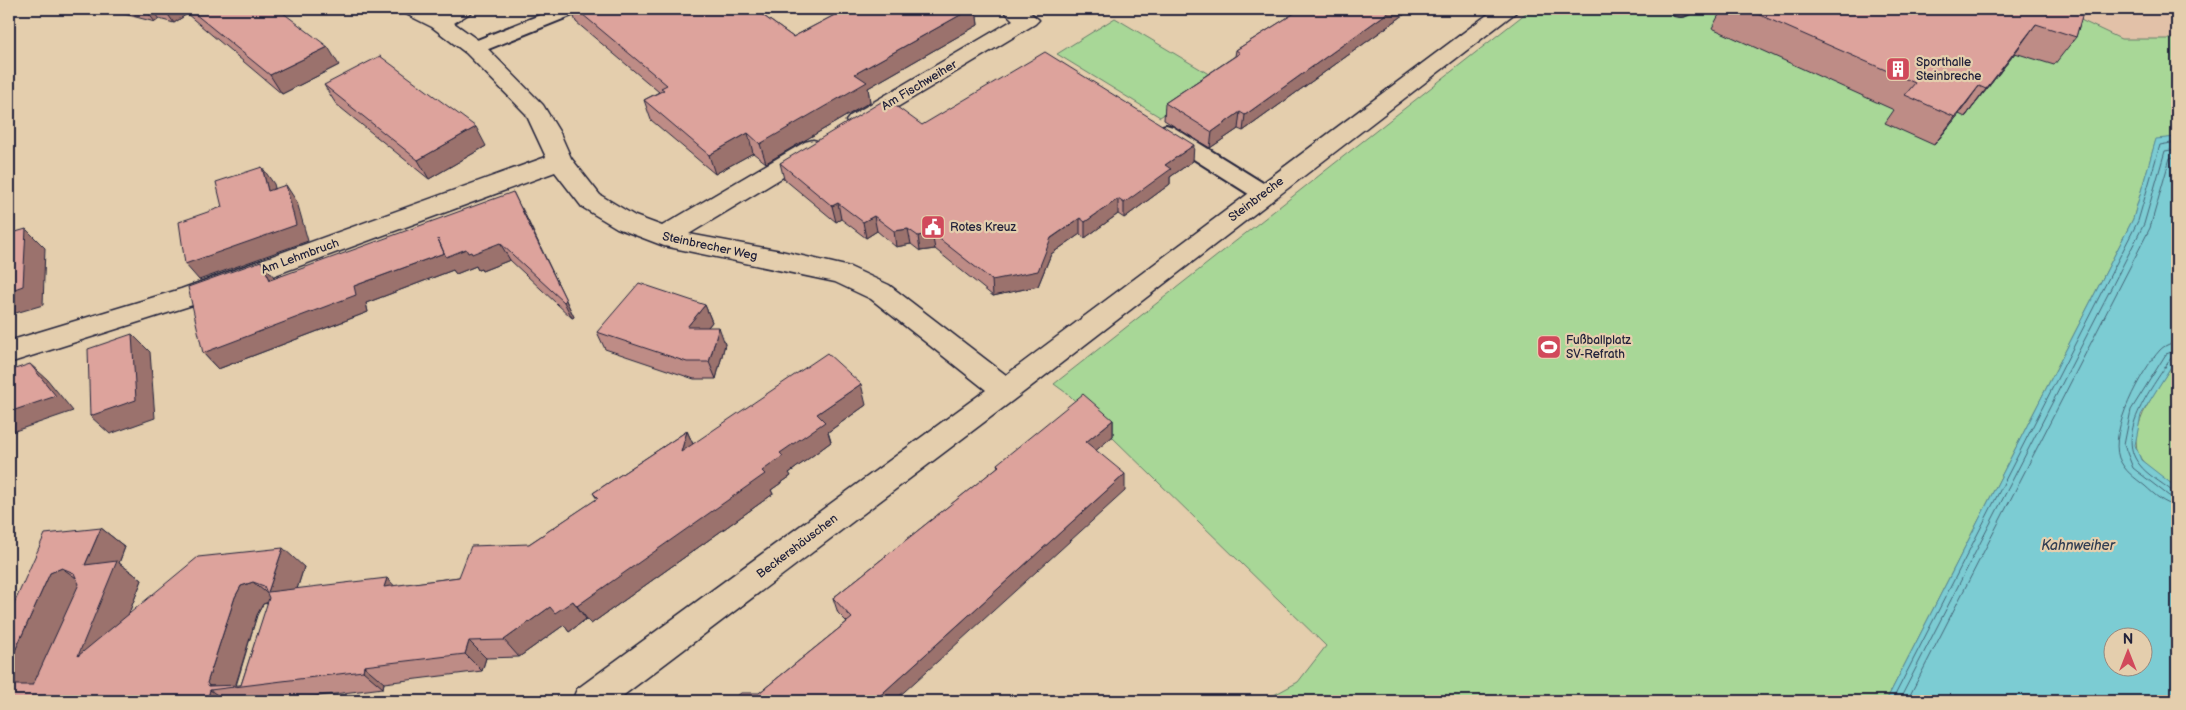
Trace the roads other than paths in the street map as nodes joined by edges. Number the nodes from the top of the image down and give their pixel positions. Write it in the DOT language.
graph roads {
  1 [pos="411,9"];
  2 [pos="463,9"];
  3 [pos="571,9"];
  4 [pos="1012,9"];
  5 [pos="1508,9"];
  6 [pos="440,22"];
  7 [pos="474,48"];
  8 [pos="1146,120"];
  9 [pos="560,161"];
  10 [pos="1263,193"];
  11 [pos="664,237"];
  12 [pos="9,352"];
  13 [pos="1006,390"];
  14 [pos="589,701"];
  1 -- 6 [label="street, Steinbrecher Weg"];
  2 -- 6 [label="street"];
  3 -- 7 [label="lane"];
  4 -- 11 [label="street, Am Fischweiher"];
  5 -- 10 [label="street, Steinbreche"];
  6 -- 7 [label="street, Steinbrecher Weg"];
  7 -- 9 [label="street, Steinbrecher Weg"];
  8 -- 10 [label="lane"];
  9 -- 11 [label="street, Steinbrecher Weg"];
  9 -- 12 [label="street, Am Lehmbruch"];
  10 -- 13 [label="street, Steinbreche"];
  11 -- 13 [label="street, Steinbrecher Weg"];
  13 -- 14 [label="street, Beckershäuschen"];
}
